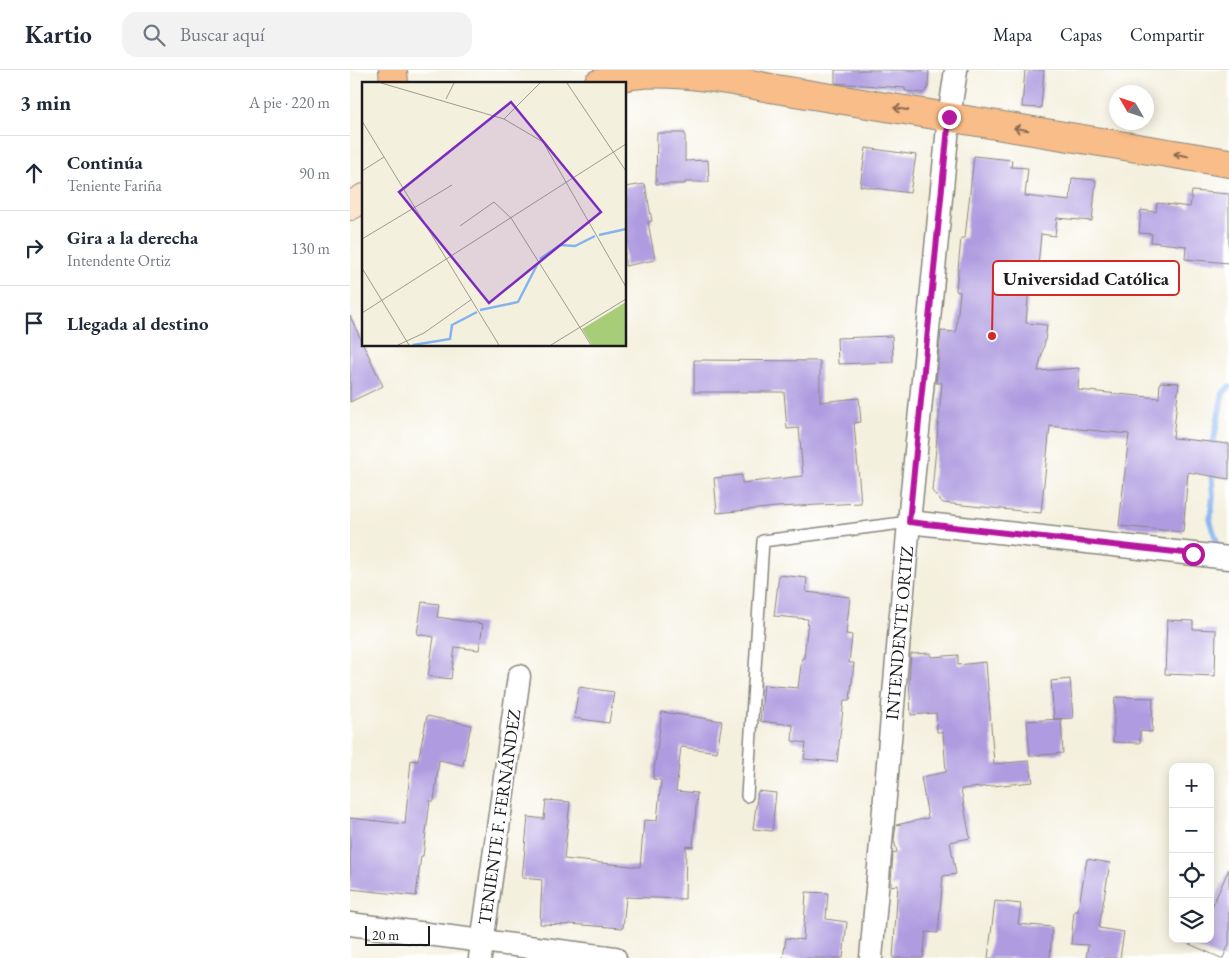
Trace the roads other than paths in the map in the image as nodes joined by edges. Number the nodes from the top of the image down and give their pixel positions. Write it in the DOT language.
graph roads {
  1 [pos="956,70"];
  2 [pos="606,82"];
  3 [pos="949,117"];
  4 [pos="1229,163"];
  5 [pos="362,199"];
  6 [pos="350,206"];
  7 [pos="909,522"];
  8 [pos="1229,558"];
  9 [pos="518,676"];
  10 [pos="747,796"];
  11 [pos="350,924"];
  12 [pos="481,950"];
  13 [pos="616,958"];
  14 [pos="871,958"];
  1 -- 3 [label="street, INTENDENTE ORTIZ"];
  3 -- 2 [label="main road, one-way"];
  4 -- 3 [label="main road, one-way"];
  3 -- 7 [label="street, INTENDENTE ORTIZ"];
  5 -- 6 [label="street"];
  7 -- 8 [label="street"];
  7 -- 10 [label="lane"];
  7 -- 14 [label="street, INTENDENTE ORTIZ"];
  9 -- 12 [label="street, TENIENTE F. FERNÁNDEZ"];
  11 -- 12 [label="street"];
  12 -- 13 [label="street"];
}
